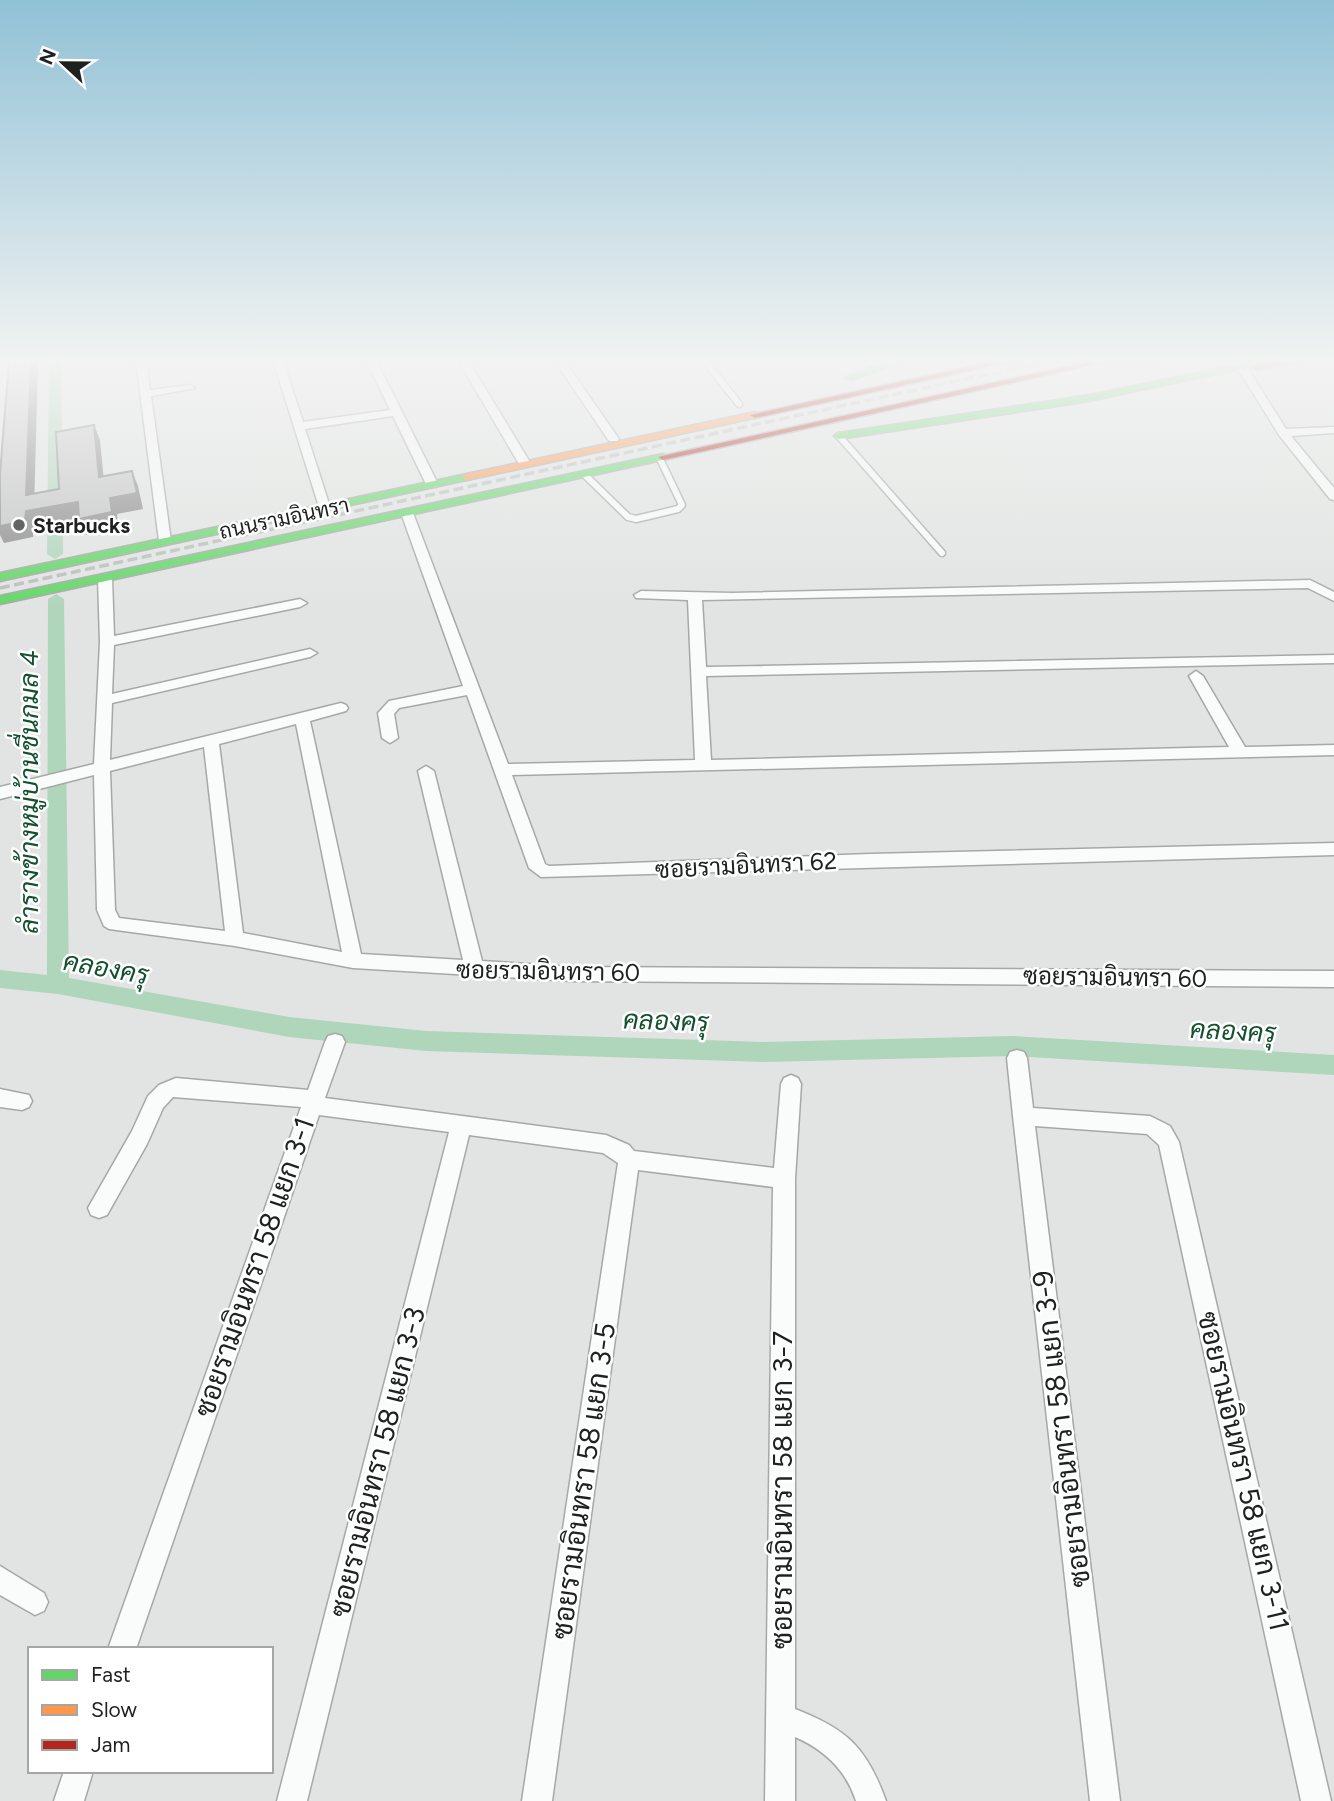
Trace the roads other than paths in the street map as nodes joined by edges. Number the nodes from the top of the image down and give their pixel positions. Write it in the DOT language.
graph roads {
  1 [pos="152,444"];
  2 [pos="306,444"];
  3 [pos="412,444"];
  4 [pos="513,444"];
  5 [pos="598,444"];
  6 [pos="619,444"];
  7 [pos="727,444"];
  8 [pos="768,444"];
  9 [pos="846,444"];
  10 [pos="1292,444"];
  11 [pos="681,454"];
  12 [pos="554,458"];
  13 [pos="660,459"];
  14 [pos="525,464"];
  15 [pos="585,475"];
  16 [pos="432,484"];
  17 [pos="1334,496"];
  18 [pos="324,507"];
  19 [pos="407,513"];
  20 [pos="165,541"];
  21 [pos="942,554"];
  22 [pos="0,577"];
  23 [pos="105,578"];
  24 [pos="641,595"];
  25 [pos="1334,597"];
  26 [pos="695,598"];
  27 [pos="0,600"];
  28 [pos="300,603"];
  29 [pos="107,642"];
  30 [pos="310,653"];
  31 [pos="1334,659"];
  32 [pos="698,672"];
  33 [pos="1196,676"];
  34 [pos="472,690"];
  35 [pos="106,700"];
  36 [pos="341,708"];
  37 [pos="302,719"];
  38 [pos="390,738"];
  39 [pos="211,740"];
  40 [pos="1334,750"];
  41 [pos="1240,751"];
  42 [pos="703,764"];
  43 [pos="102,768"];
  44 [pos="503,770"];
  45 [pos="426,771"];
  46 [pos="0,793"];
  47 [pos="1334,849"];
  48 [pos="235,939"];
  49 [pos="353,961"];
  50 [pos="475,970"];
  51 [pos="1334,979"];
  52 [pos="335,1042"];
  53 [pos="1017,1058"];
  54 [pos="791,1084"];
  55 [pos="0,1098"];
  56 [pos="22,1101"];
  57 [pos="312,1102"];
  58 [pos="1023,1116"];
  59 [pos="461,1124"];
  60 [pos="629,1160"];
  61 [pos="784,1179"];
  62 [pos="99,1208"];
  63 [pos="0,1579"];
  64 [pos="35,1602"];
  65 [pos="123,1647"];
  66 [pos="781,1718"];
  67 [pos="78,1773"];
  68 [pos="1322,1796"];
  69 [pos="69,1801"];
  70 [pos="292,1801"];
  71 [pos="537,1801"];
  72 [pos="779,1801"];
  73 [pos="871,1801"];
  74 [pos="1105,1801"];
  1 -- 20 [label="street"];
  2 -- 18 [label="street"];
  3 -- 16 [label="street"];
  4 -- 14 [label="street"];
  5 -- 12 [label="main road"];
  6 -- 12 [label="main road, ถนนรามอินทรา"];
  7 -- 11 [label="main road, ถนนรามอินทรา"];
  8 -- 11 [label="main road"];
  9 -- 21 [label="lane"];
  10 -- 17 [label="street"];
  11 -- 13 [label="main road, ถนนรามอินทรา"];
  12 -- 14 [label="main road, ถนนรามอินทรา"];
  13 -- 15 [label="main road, ถนนรามอินทรา"];
  13 -- 15 [label="lane"];
  14 -- 16 [label="main road, ถนนรามอินทรา"];
  15 -- 19 [label="main road, ถนนรามอินทรา"];
  16 -- 18 [label="main road, ถนนรามอินทรา"];
  18 -- 20 [label="main road, ถนนรามอินทรา"];
  19 -- 23 [label="main road, ถนนรามอินทรา"];
  19 -- 34 [label="street, ซอยรามอินทรา 62"];
  20 -- 22 [label="main road, ถนนรามอินทรา"];
  23 -- 27 [label="main road, ถนนรามอินทรา"];
  23 -- 29 [label="street, ซอยรามอินทรา 60"];
  24 -- 26 [label="street"];
  25 -- 26 [label="street"];
  26 -- 32 [label="street"];
  28 -- 29 [label="street"];
  29 -- 35 [label="street, ซอยรามอินทรา 60"];
  30 -- 35 [label="street"];
  31 -- 32 [label="street"];
  32 -- 42 [label="street"];
  33 -- 41 [label="street"];
  34 -- 38 [label="street"];
  34 -- 44 [label="street, ซอยรามอินทรา 62"];
  35 -- 43 [label="street, ซอยรามอินทรา 60"];
  36 -- 37 [label="street"];
  37 -- 39 [label="street"];
  37 -- 49 [label="street"];
  39 -- 43 [label="street"];
  39 -- 48 [label="street"];
  40 -- 41 [label="street"];
  41 -- 42 [label="street"];
  42 -- 44 [label="street"];
  43 -- 46 [label="street"];
  43 -- 48 [label="street, ซอยรามอินทรา 60"];
  44 -- 47 [label="street, ซอยรามอินทรา 62"];
  45 -- 50 [label="street"];
  48 -- 49 [label="street, ซอยรามอินทรา 60"];
  49 -- 50 [label="street, ซอยรามอินทรา 60"];
  50 -- 51 [label="street, ซอยรามอินทรา 60"];
  52 -- 57 [label="street"];
  53 -- 58 [label="street, ซอยรามอินทรา 58 แยก 3-9"];
  54 -- 61 [label="street, ซอยรามอินทรา 58 แยก 3-7"];
  55 -- 56 [label="street"];
  57 -- 59 [label="street, ซอยรามอินทรา 58 แยก 3-1"];
  57 -- 62 [label="street"];
  57 -- 65 [label="street, ซอยรามอินทรา 58 แยก 3-1"];
  58 -- 68 [label="street, ซอยรามอินทรา 58 แยก 3-11"];
  58 -- 74 [label="street, ซอยรามอินทรา 58 แยก 3-9"];
  59 -- 60 [label="street, ซอยรามอินทรา 58 แยก 3-1"];
  59 -- 70 [label="street, ซอยรามอินทรา 58 แยก 3-3"];
  60 -- 61 [label="street, ซอยรามอินทรา 58 แยก 3-1"];
  60 -- 71 [label="street, ซอยรามอินทรา 58 แยก 3-5"];
  61 -- 66 [label="street, ซอยรามอินทรา 58 แยก 3-7"];
  63 -- 64 [label="street"];
  66 -- 72 [label="street, ซอยรามอินทรา 58 แยก 3-7"];
  66 -- 73 [label="street"];
  67 -- 69 [label="street"];
}
